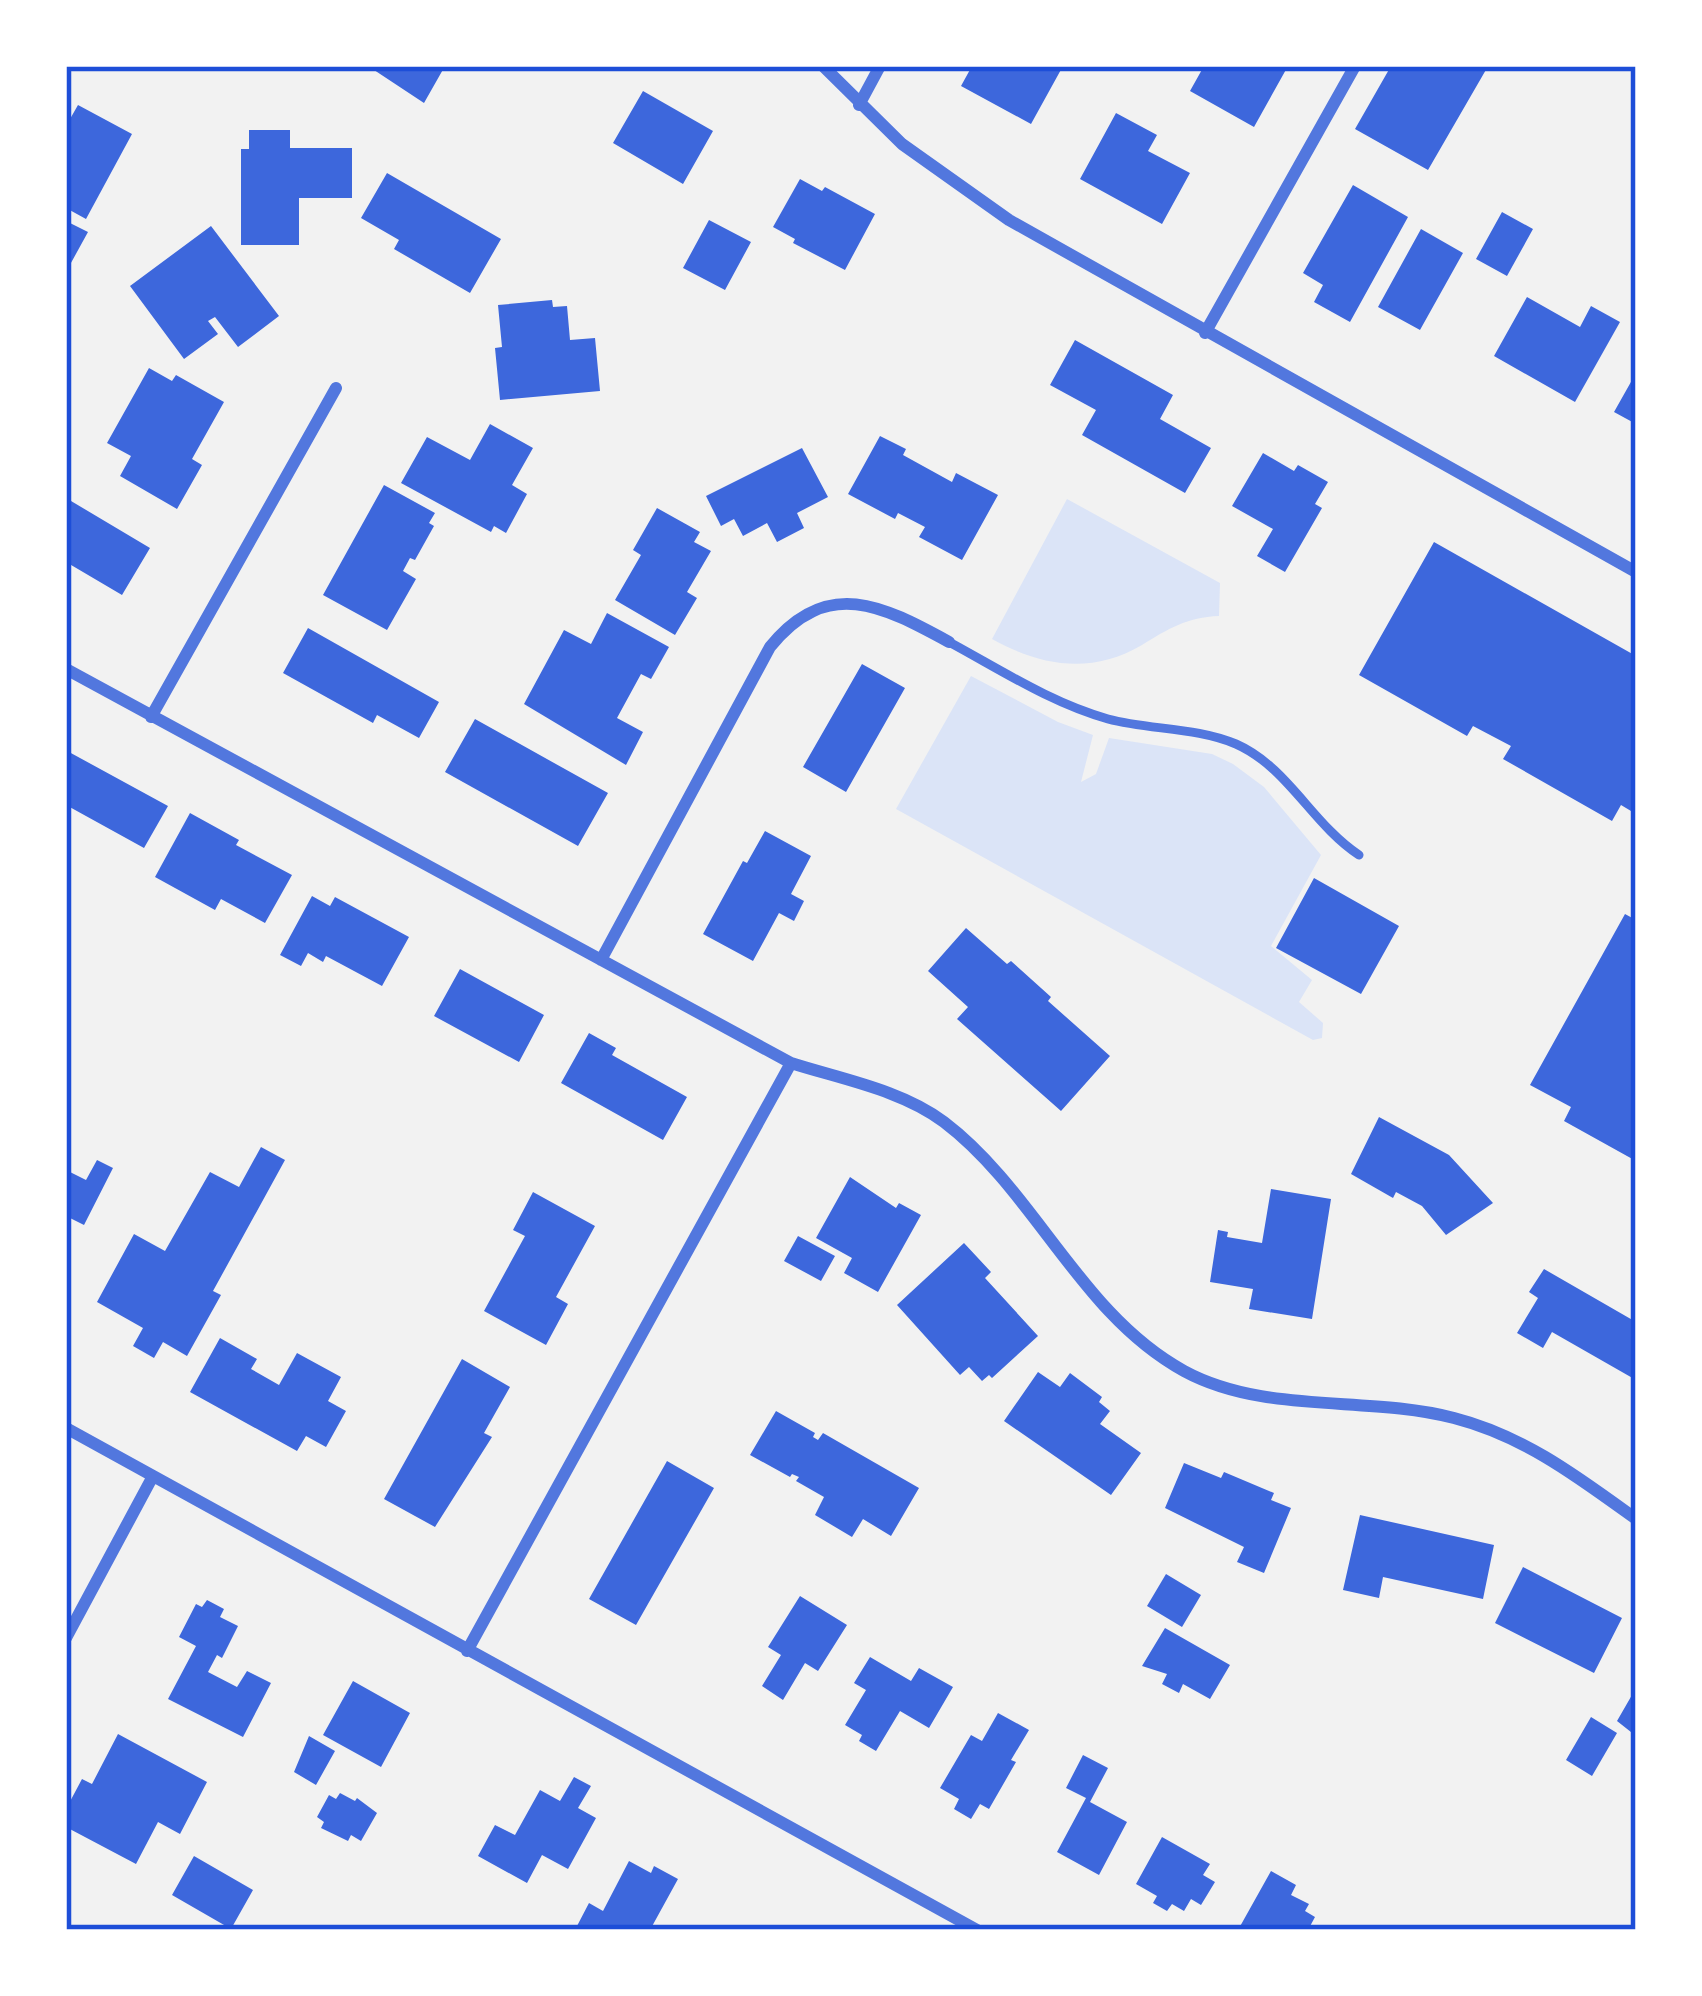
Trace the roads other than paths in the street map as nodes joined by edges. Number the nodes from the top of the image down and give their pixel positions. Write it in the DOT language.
graph roads {
  1 [pos="823,66"];
  2 [pos="880,66"];
  3 [pos="1355,66"];
  4 [pos="859,105"];
  5 [pos="1205,333"];
  6 [pos="336,388"];
  7 [pos="1636,572"];
  8 [pos="950,642"];
  9 [pos="66,670"];
  10 [pos="151,717"];
  11 [pos="1359,855"];
  12 [pos="601,960"];
  13 [pos="791,1063"];
  14 [pos="66,1428"];
  15 [pos="153,1476"];
  16 [pos="1636,1519"];
  17 [pos="66,1638"];
  18 [pos="466,1651"];
  19 [pos="977,1930"];
  1 -- 4 [label="street"];
  2 -- 4 [label="street"];
  3 -- 5 [label="street"];
  4 -- 5 [label="street"];
  5 -- 7 [label="street"];
  6 -- 10 [label="street"];
  8 -- 11 [label="lane"];
  8 -- 12 [label="street"];
  9 -- 10 [label="street"];
  10 -- 12 [label="street"];
  12 -- 13 [label="street"];
  13 -- 16 [label="street"];
  13 -- 18 [label="street"];
  14 -- 15 [label="street"];
  15 -- 17 [label="street"];
  15 -- 18 [label="street"];
  18 -- 19 [label="street"];
}
